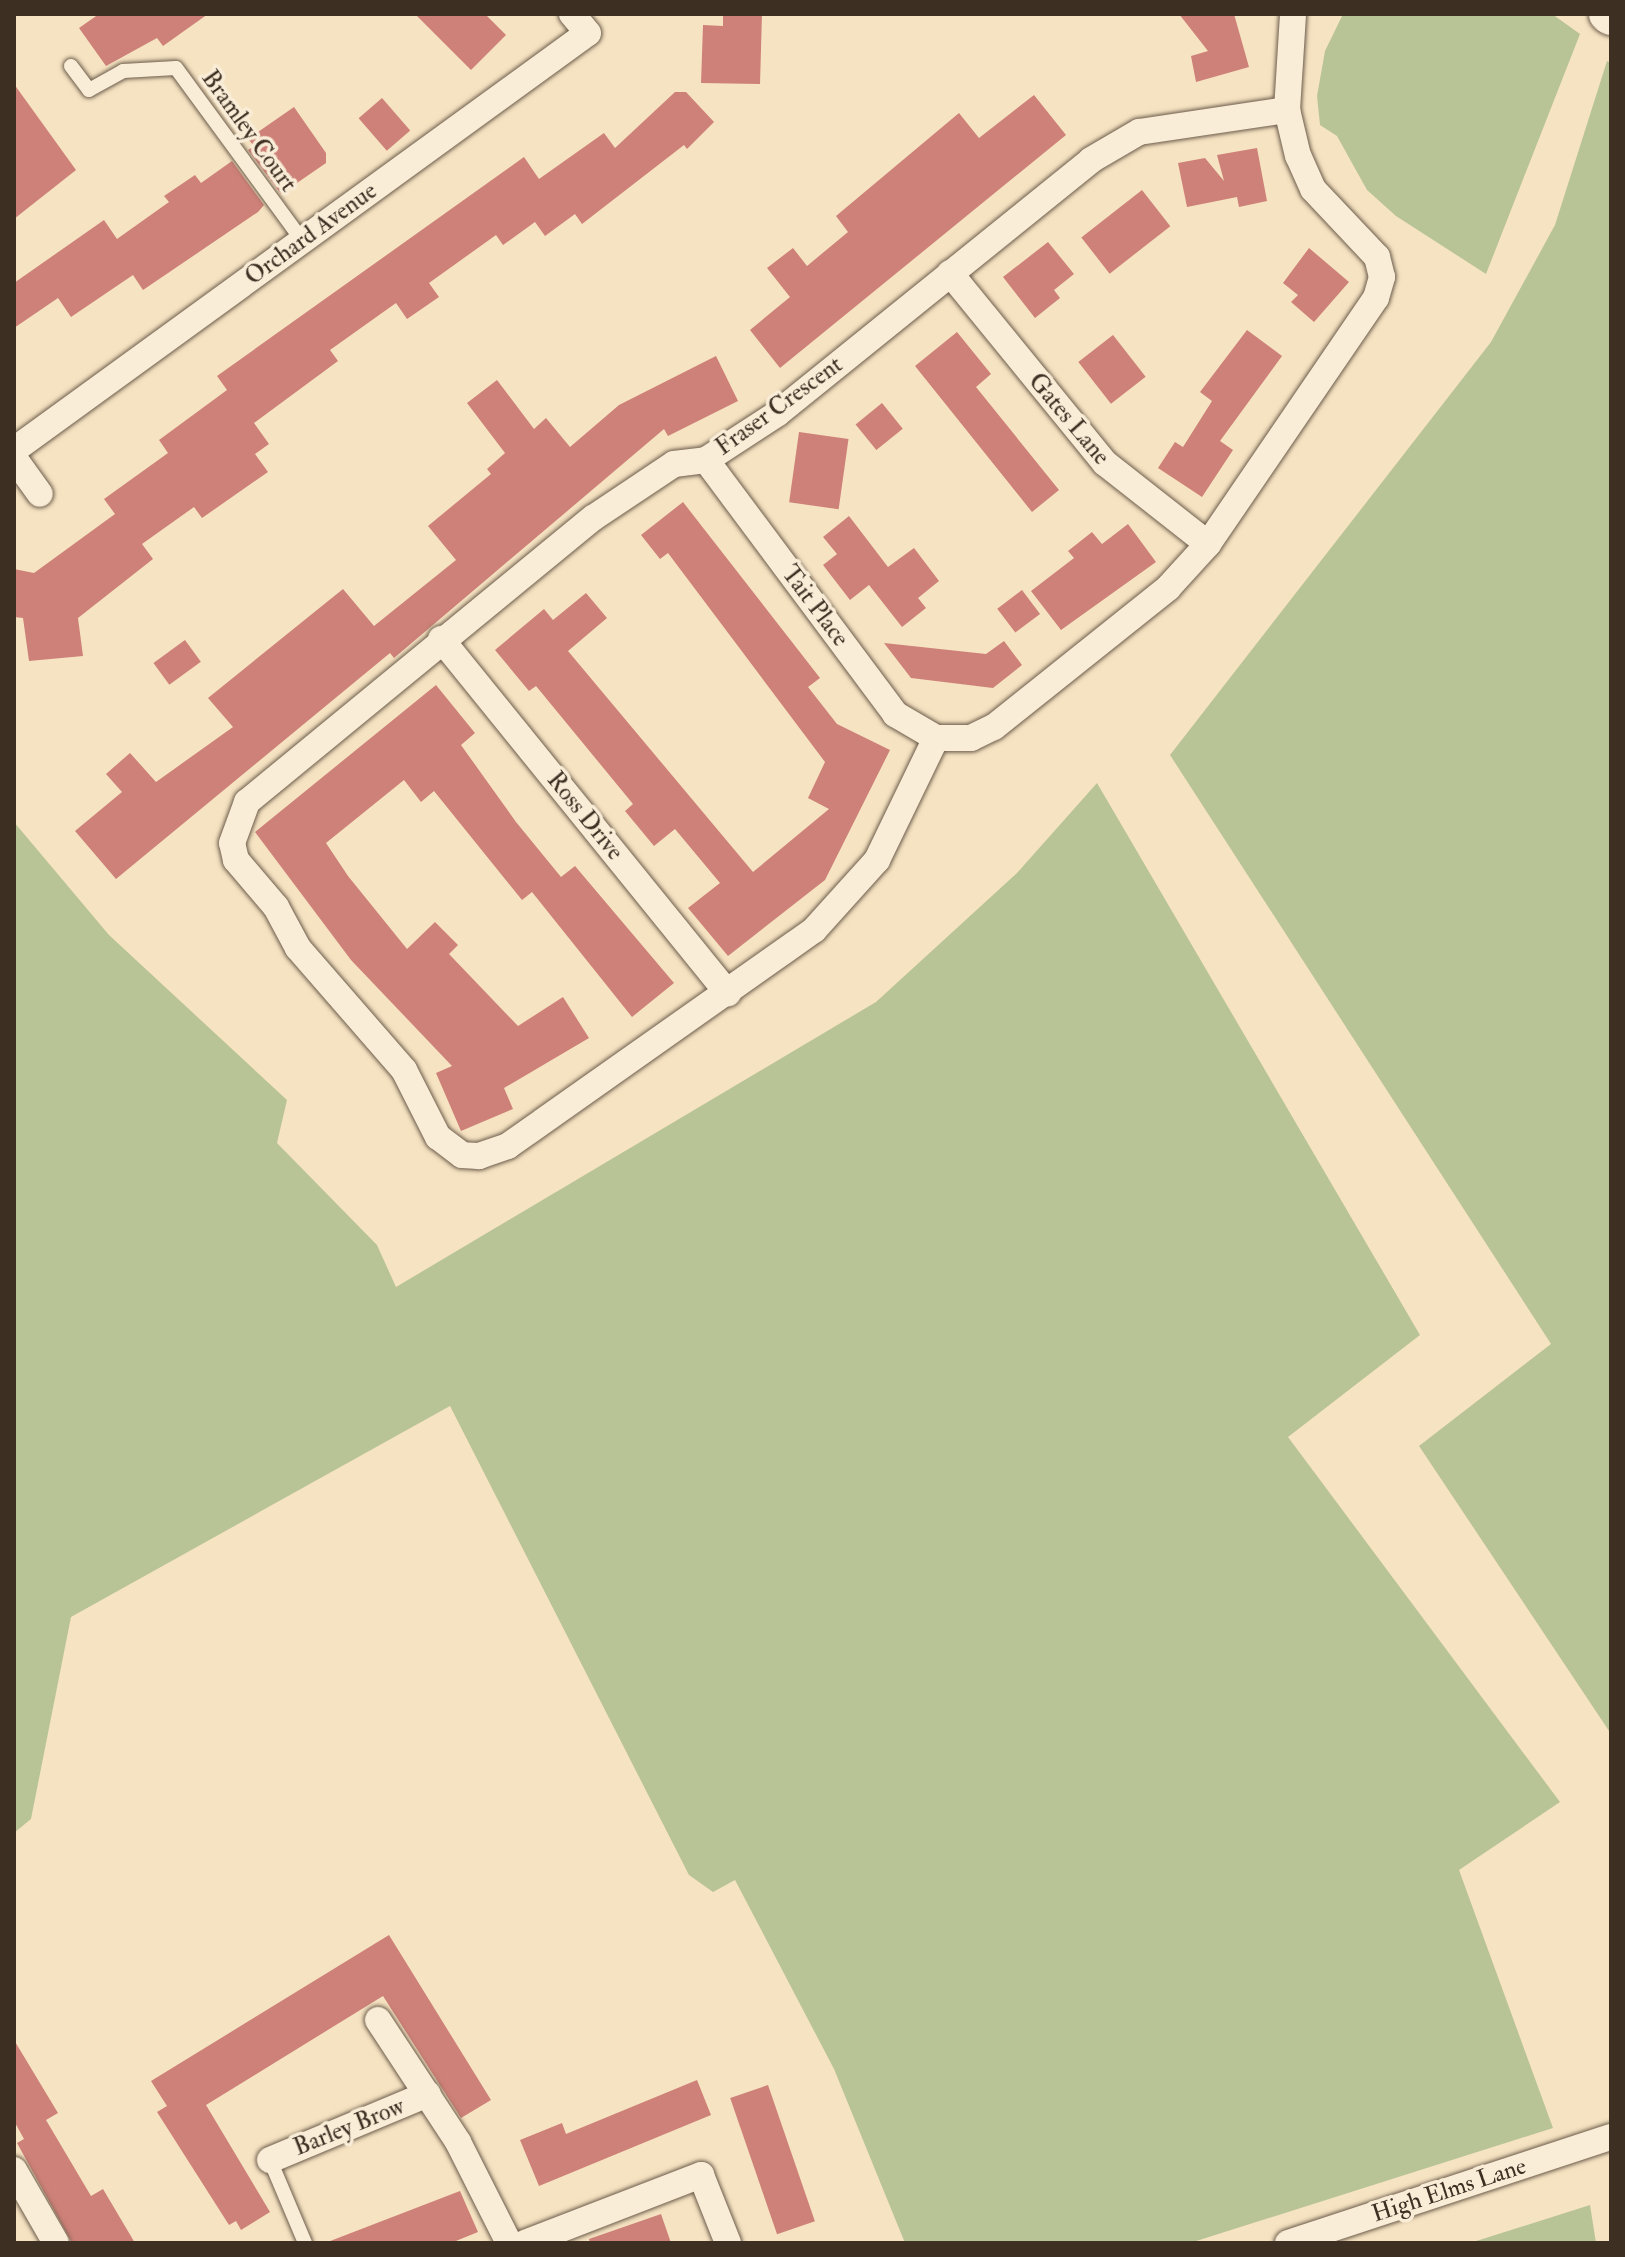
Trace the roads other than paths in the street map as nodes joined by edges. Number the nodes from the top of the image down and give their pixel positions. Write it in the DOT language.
graph roads {
  1 [pos="572,14"];
  2 [pos="1300,20"];
  3 [pos="71,66"];
  4 [pos="1287,110"];
  5 [pos="302,240"];
  6 [pos="950,273"];
  7 [pos="14,450"];
  8 [pos="14,458"];
  9 [pos="706,460"];
  10 [pos="40,494"];
  11 [pos="1208,544"];
  12 [pos="441,639"];
  13 [pos="936,738"];
  14 [pos="728,993"];
  15 [pos="378,2020"];
  16 [pos="428,2094"];
  17 [pos="1611,2137"];
  18 [pos="270,2160"];
  19 [pos="14,2170"];
  20 [pos="56,2243"];
  21 [pos="305,2243"];
  22 [pos="509,2243"];
  23 [pos="525,2243"];
  24 [pos="728,2243"];
  25 [pos="1288,2243"];
  1 -- 5 [label="street, Orchard Avenue"];
  2 -- 4 [label="street"];
  3 -- 5 [label="lane, Bramley Court"];
  4 -- 6 [label="street, Fraser Crescent"];
  4 -- 11 [label="street"];
  5 -- 7 [label="street, Orchard Avenue"];
  6 -- 9 [label="street, Fraser Crescent"];
  6 -- 11 [label="street, Gates Lane"];
  8 -- 10 [label="street"];
  9 -- 12 [label="street, Fraser Crescent"];
  9 -- 13 [label="street, Tait Place"];
  11 -- 13 [label="street"];
  12 -- 14 [label="street, Ross Drive"];
  12 -- 14 [label="street, Fraser Crescent"];
  13 -- 14 [label="street"];
  15 -- 16 [label="street, Barley Brow"];
  16 -- 18 [label="street, Barley Brow"];
  16 -- 22 [label="street, Barley Brow"];
  17 -- 25 [label="street, High Elms Lane"];
  18 -- 21 [label="lane"];
  19 -- 20 [label="street"];
  23 -- 24 [label="street"];
}
